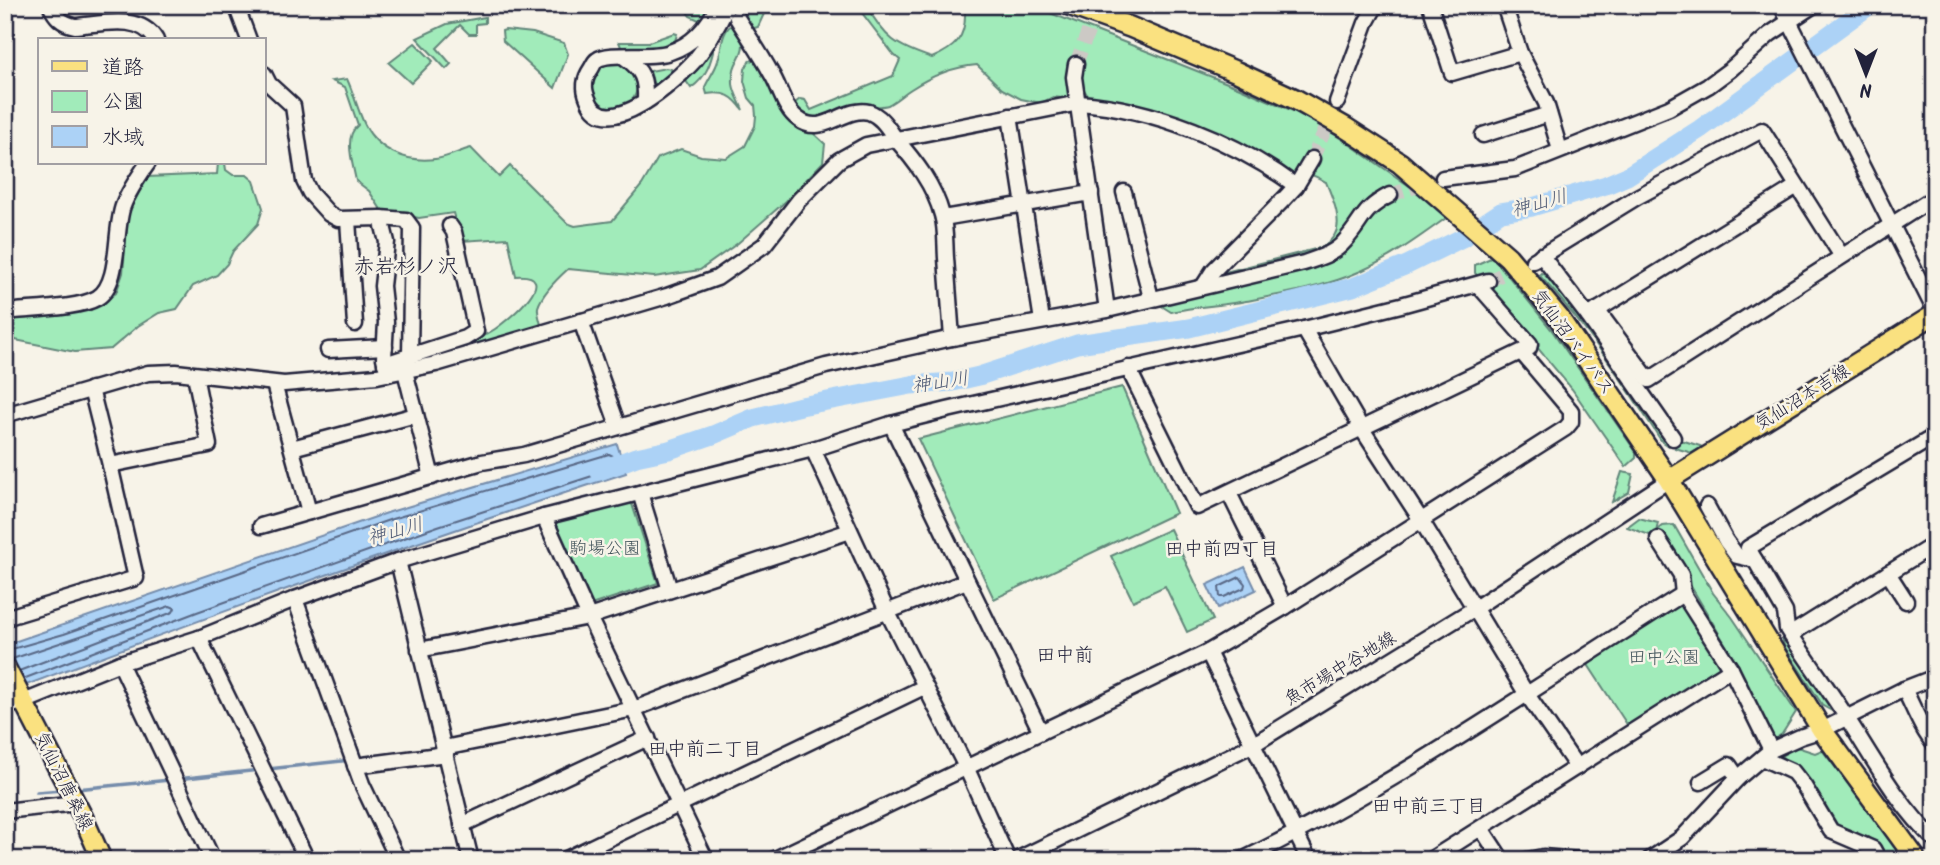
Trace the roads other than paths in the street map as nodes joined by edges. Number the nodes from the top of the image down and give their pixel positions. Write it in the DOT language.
graph roads {
  1 [pos="50,5"];
  2 [pos="236,5"];
  3 [pos="718,5"];
  4 [pos="728,5"];
  5 [pos="1069,5"];
  6 [pos="1376,5"];
  7 [pos="1430,5"];
  8 [pos="1504,5"];
  9 [pos="1781,5"];
  10 [pos="1814,5"];
  11 [pos="737,18"];
  12 [pos="1790,22"];
  13 [pos="155,38"];
  14 [pos="248,38"];
  15 [pos="1520,53"];
  16 [pos="624,57"];
  17 [pos="1076,64"];
  18 [pos="266,78"];
  19 [pos="645,102"];
  20 [pos="1337,102"];
  21 [pos="1079,103"];
  22 [pos="1549,114"];
  23 [pos="1010,116"];
  24 [pos="1483,135"];
  25 [pos="895,138"];
  26 [pos="1560,150"];
  27 [pos="1312,159"];
  28 [pos="147,164"];
  29 [pos="1443,178"];
  30 [pos="1296,186"];
  31 [pos="1797,186"];
  32 [pos="1124,192"];
  33 [pos="1091,194"];
  34 [pos="1391,195"];
  35 [pos="1935,197"];
  36 [pos="1025,205"];
  37 [pos="381,218"];
  38 [pos="943,218"];
  39 [pos="348,220"];
  40 [pos="1892,223"];
  41 [pos="450,226"];
  42 [pos="1841,255"];
  43 [pos="1204,285"];
  44 [pos="1151,298"];
  45 [pos="1107,310"];
  46 [pos="5,312"];
  47 [pos="1592,313"];
  48 [pos="1935,313"];
  49 [pos="581,321"];
  50 [pos="1042,321"];
  51 [pos="355,324"];
  52 [pos="1304,329"];
  53 [pos="952,338"];
  54 [pos="385,347"];
  55 [pos="328,350"];
  56 [pos="1522,353"];
  57 [pos="407,364"];
  58 [pos="1128,368"];
  59 [pos="387,369"];
  60 [pos="195,375"];
  61 [pos="274,384"];
  62 [pos="91,389"];
  63 [pos="5,415"];
  64 [pos="416,415"];
  65 [pos="891,424"];
  66 [pos="618,426"];
  67 [pos="1362,429"];
  68 [pos="1935,436"];
  69 [pos="1673,438"];
  70 [pos="292,448"];
  71 [pos="813,449"];
  72 [pos="110,465"];
  73 [pos="432,477"];
  74 [pos="1669,480"];
  75 [pos="640,493"];
  76 [pos="1229,493"];
  77 [pos="1707,506"];
  78 [pos="309,512"];
  79 [pos="544,517"];
  80 [pos="1421,520"];
  81 [pos="261,526"];
  82 [pos="850,531"];
  83 [pos="1658,539"];
  84 [pos="1935,544"];
  85 [pos="1755,560"];
  86 [pos="398,561"];
  87 [pos="1888,573"];
  88 [pos="967,581"];
  89 [pos="670,590"];
  90 [pos="1684,594"];
  91 [pos="295,599"];
  92 [pos="1906,601"];
  93 [pos="1285,607"];
  94 [pos="1475,608"];
  95 [pos="887,611"];
  96 [pos="589,617"];
  97 [pos="5,618"];
  98 [pos="1790,634"];
  99 [pos="199,638"];
  100 [pos="419,650"];
  101 [pos="1208,652"];
  102 [pos="120,663"];
  103 [pos="5,666"];
  104 [pos="1731,669"];
  105 [pos="1935,677"];
  106 [pos="924,687"];
  107 [pos="1904,689"];
  108 [pos="1526,693"];
  109 [pos="22,697"];
  110 [pos="5,707"];
  111 [pos="634,709"];
  112 [pos="1847,718"];
  113 [pos="1822,730"];
  114 [pos="1041,732"];
  115 [pos="648,738"];
  116 [pos="1254,744"];
  117 [pos="1935,745"];
  118 [pos="445,751"];
  119 [pos="1766,754"];
  120 [pos="355,766"];
  121 [pos="966,767"];
  122 [pos="1577,767"];
  123 [pos="1738,778"];
  124 [pos="1701,782"];
  125 [pos="76,803"];
  126 [pos="679,805"];
  127 [pos="5,811"];
  128 [pos="462,825"];
  129 [pos="1481,828"];
  130 [pos="1297,833"];
  131 [pos="1935,840"];
  132 [pos="1914,856"];
  133 [pos="1652,859"];
  134 [pos="102,860"];
  135 [pos="213,860"];
  136 [pos="307,860"];
  137 [pos="398,860"];
  138 [pos="471,860"];
  139 [pos="564,860"];
  140 [pos="706,860"];
  141 [pos="773,860"];
  142 [pos="1008,860"];
  143 [pos="1016,860"];
  144 [pos="1242,860"];
  145 [pos="1309,860"];
  146 [pos="1430,860"];
  147 [pos="1502,860"];
  148 [pos="1527,860"];
  149 [pos="1579,860"];
  150 [pos="1879,860"];
  1 -- 13 [label="street"];
  2 -- 14 [label="street"];
  3 -- 16 [label="street"];
  4 -- 19 [label="street"];
  5 -- 74 [label="highway, 気仙沼バイパス"];
  6 -- 20 [label="street"];
  7 -- 15 [label="street"];
  8 -- 15 [label="street"];
  9 -- 12 [label="street"];
  10 -- 12 [label="street"];
  11 -- 25 [label="street"];
  12 -- 26 [label="street"];
  12 -- 40 [label="street"];
  15 -- 22 [label="street"];
  16 -- 19 [label="street"];
  16 -- 19 [label="street"];
  17 -- 21 [label="street"];
  18 -- 39 [label="street"];
  21 -- 23 [label="street"];
  21 -- 30 [label="street"];
  21 -- 33 [label="street"];
  22 -- 24 [label="street"];
  22 -- 26 [label="street"];
  23 -- 25 [label="street"];
  23 -- 36 [label="street"];
  25 -- 38 [label="street"];
  25 -- 49 [label="street"];
  26 -- 29 [label="street"];
  27 -- 30 [label="street"];
  28 -- 46 [label="street"];
  30 -- 43 [label="street"];
  31 -- 42 [label="street"];
  31 -- 47 [label="street"];
  31 -- 47 [label="street"];
  32 -- 44 [label="street"];
  33 -- 36 [label="street"];
  33 -- 45 [label="street"];
  34 -- 43 [label="street"];
  35 -- 40 [label="street"];
  36 -- 38 [label="street"];
  36 -- 50 [label="street"];
  37 -- 39 [label="street"];
  37 -- 54 [label="street"];
  37 -- 57 [label="street"];
  38 -- 53 [label="street"];
  39 -- 51 [label="street"];
  40 -- 42 [label="street"];
  40 -- 48 [label="street"];
  41 -- 57 [label="street"];
  42 -- 47 [label="street"];
  43 -- 44 [label="street"];
  44 -- 45 [label="street"];
  45 -- 50 [label="street"];
  47 -- 69 [label="street"];
  48 -- 74 [label="main road, 気仙沼本吉線"];
  49 -- 57 [label="street"];
  49 -- 66 [label="street"];
  50 -- 53 [label="street"];
  52 -- 56 [label="street"];
  52 -- 58 [label="street"];
  52 -- 67 [label="street"];
  53 -- 66 [label="street"];
  54 -- 55 [label="street"];
  54 -- 59 [label="street"];
  56 -- 67 [label="street"];
  56 -- 80 [label="street"];
  57 -- 59 [label="street"];
  57 -- 64 [label="street"];
  58 -- 65 [label="street"];
  58 -- 76 [label="street"];
  59 -- 61 [label="street"];
  60 -- 61 [label="street"];
  60 -- 62 [label="street"];
  60 -- 72 [label="street"];
  61 -- 70 [label="street"];
  62 -- 63 [label="street"];
  62 -- 72 [label="street"];
  64 -- 70 [label="street"];
  64 -- 73 [label="street"];
  65 -- 71 [label="street"];
  65 -- 88 [label="street"];
  66 -- 73 [label="street"];
  67 -- 76 [label="street"];
  67 -- 80 [label="street"];
  68 -- 85 [label="street"];
  70 -- 78 [label="street"];
  71 -- 75 [label="street"];
  71 -- 82 [label="street"];
  72 -- 97 [label="street"];
  73 -- 78 [label="street"];
  74 -- 94 [label="street, 魚市場中谷地線"];
  74 -- 113 [label="highway, 気仙沼バイパス"];
  75 -- 79 [label="street"];
  75 -- 89 [label="street"];
  76 -- 93 [label="street"];
  77 -- 85 [label="street"];
  78 -- 81 [label="street"];
  79 -- 86 [label="street"];
  79 -- 96 [label="street"];
  80 -- 93 [label="street"];
  80 -- 94 [label="street"];
  82 -- 89 [label="street"];
  82 -- 95 [label="street"];
  83 -- 90 [label="street"];
  84 -- 87 [label="street"];
  85 -- 98 [label="street"];
  86 -- 91 [label="street"];
  86 -- 100 [label="street"];
  87 -- 92 [label="street"];
  87 -- 98 [label="street"];
  88 -- 95 [label="street"];
  88 -- 114 [label="street"];
  89 -- 96 [label="street"];
  90 -- 104 [label="street"];
  90 -- 108 [label="street"];
  91 -- 99 [label="street"];
  91 -- 120 [label="street"];
  93 -- 101 [label="street"];
  94 -- 108 [label="street"];
  94 -- 116 [label="street, 魚市場中谷地線"];
  95 -- 106 [label="street"];
  95 -- 111 [label="street"];
  96 -- 100 [label="street"];
  96 -- 111 [label="street"];
  98 -- 112 [label="street"];
  99 -- 102 [label="street"];
  99 -- 136 [label="street"];
  100 -- 118 [label="street"];
  101 -- 114 [label="street"];
  101 -- 116 [label="street"];
  102 -- 109 [label="street"];
  102 -- 135 [label="street"];
  103 -- 109 [label="main road, 気仙沼唐桑線"];
  104 -- 119 [label="street"];
  104 -- 122 [label="street"];
  105 -- 107 [label="street"];
  106 -- 121 [label="street"];
  106 -- 126 [label="street"];
  107 -- 112 [label="street"];
  107 -- 117 [label="street"];
  108 -- 122 [label="street"];
  108 -- 130 [label="street"];
  109 -- 110 [label="street"];
  109 -- 125 [label="main road, 気仙沼唐桑線"];
  111 -- 115 [label="street"];
  111 -- 118 [label="street"];
  112 -- 113 [label="street"];
  112 -- 131 [label="street"];
  113 -- 119 [label="street"];
  113 -- 132 [label="highway, 気仙沼バイパス"];
  114 -- 121 [label="street"];
  115 -- 126 [label="street"];
  115 -- 128 [label="street"];
  116 -- 130 [label="street"];
  116 -- 143 [label="street, 魚市場中谷地線"];
  118 -- 120 [label="street"];
  118 -- 128 [label="street"];
  119 -- 123 [label="street"];
  119 -- 150 [label="street"];
  120 -- 137 [label="street"];
  121 -- 141 [label="street"];
  121 -- 142 [label="street"];
  122 -- 129 [label="street"];
  123 -- 124 [label="street"];
  123 -- 133 [label="street"];
  125 -- 127 [label="street"];
  125 -- 134 [label="main road, 気仙沼唐桑線"];
  126 -- 139 [label="street"];
  126 -- 140 [label="street"];
  128 -- 138 [label="street"];
  129 -- 146 [label="street"];
  129 -- 147 [label="street"];
  130 -- 144 [label="street"];
  130 -- 145 [label="street"];
  148 -- 149 [label="street"];
}
